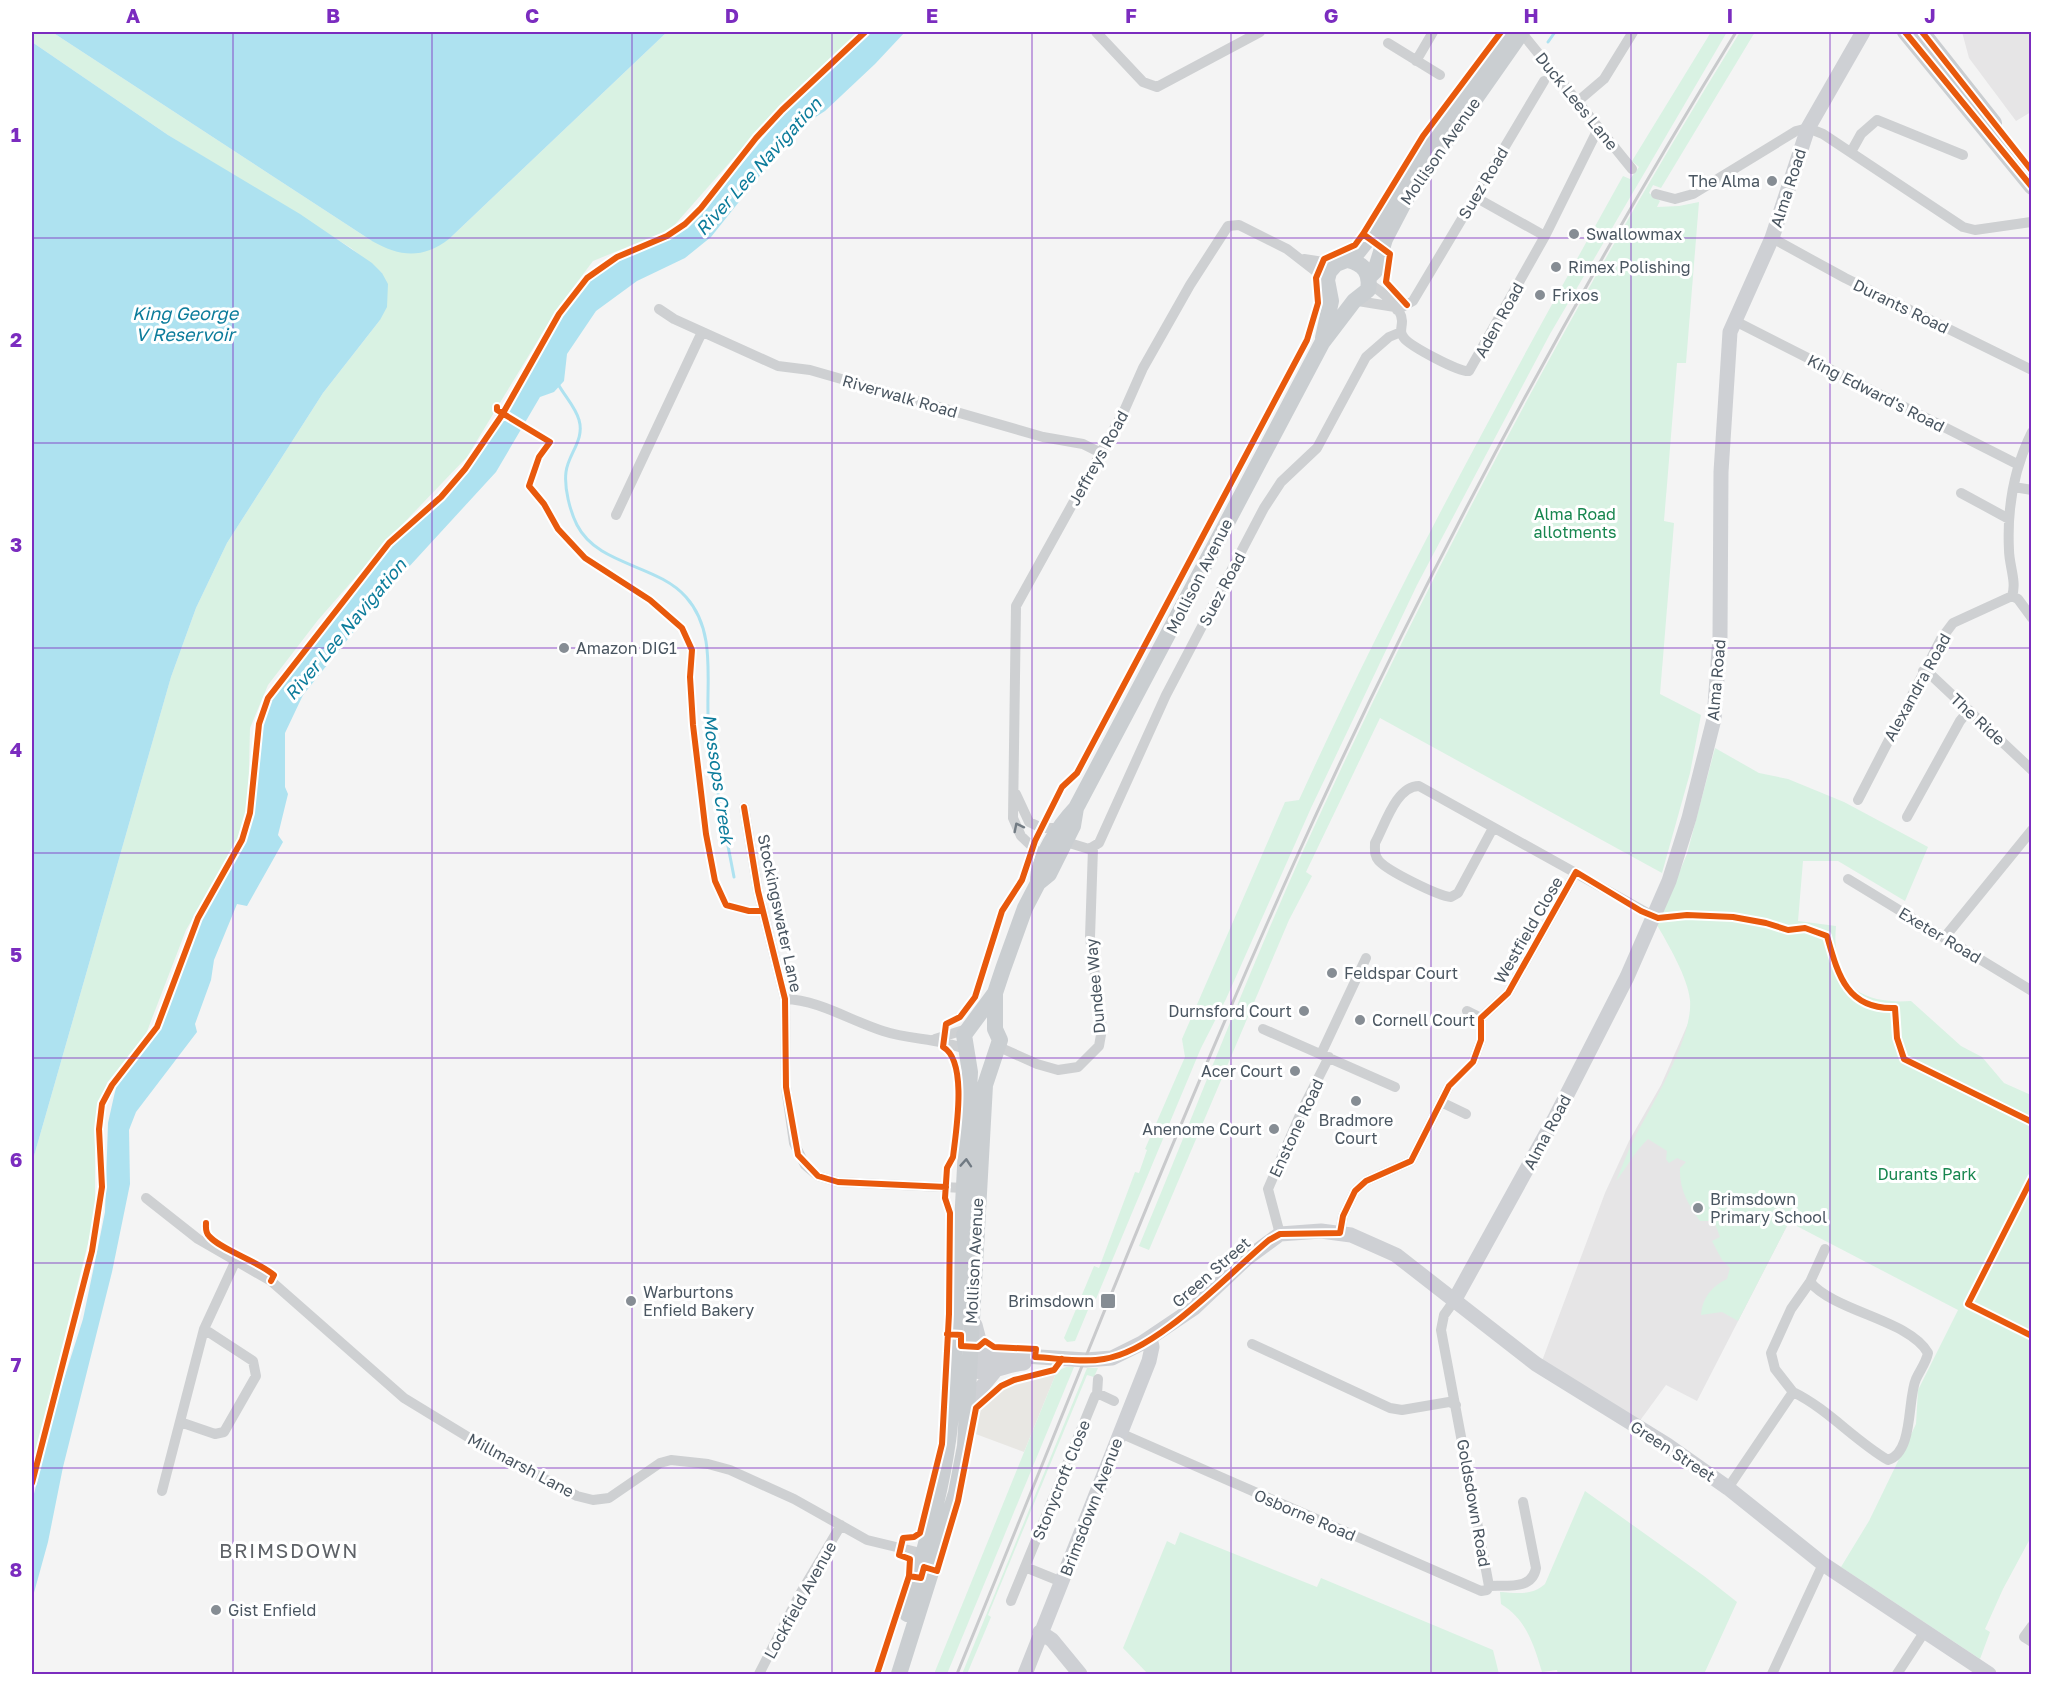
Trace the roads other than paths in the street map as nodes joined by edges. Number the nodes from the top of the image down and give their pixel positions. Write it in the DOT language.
graph roads {
  1 [pos="1096,32"];
  2 [pos="1260,32"];
  3 [pos="1433,32"];
  4 [pos="1508,32"];
  5 [pos="1522,32"];
  6 [pos="1633,32"];
  7 [pos="1863,32"];
  8 [pos="1905,32"];
  9 [pos="1922,32"];
  10 [pos="1388,43"];
  11 [pos="1416,61"];
  12 [pos="1440,75"];
  13 [pos="1544,81"];
  14 [pos="1577,102"];
  15 [pos="1808,128"];
  16 [pos="1598,129"];
  17 [pos="1851,152"];
  18 [pos="1963,155"];
  19 [pos="1632,169"];
  20 [pos="2031,171"];
  21 [pos="2031,187"];
  22 [pos="1656,194"];
  23 [pos="1474,197"];
  24 [pos="2031,222"];
  25 [pos="1545,236"];
  26 [pos="1772,238"];
  27 [pos="1304,260"];
  28 [pos="1342,262"];
  29 [pos="1369,280"];
  30 [pos="1328,284"];
  31 [pos="1356,301"];
  32 [pos="659,309"];
  33 [pos="1396,309"];
  34 [pos="1735,321"];
  35 [pos="702,332"];
  36 [pos="1401,332"];
  37 [pos="1322,344"];
  38 [pos="2031,370"];
  39 [pos="2031,432"];
  40 [pos="1101,453"];
  41 [pos="2017,464"];
  42 [pos="2014,487"];
  43 [pos="2031,490"];
  44 [pos="1961,493"];
  45 [pos="616,515"];
  46 [pos="2009,519"];
  47 [pos="2012,596"];
  48 [pos="2031,618"];
  49 [pos="1923,671"];
  50 [pos="1969,710"];
  51 [pos="2031,770"];
  52 [pos="1013,788"];
  53 [pos="1858,800"];
  54 [pos="744,807"];
  55 [pos="1907,817"];
  56 [pos="1493,828"];
  57 [pos="2031,830"];
  58 [pos="1063,835"];
  59 [pos="1094,848"];
  60 [pos="1044,858"];
  61 [pos="1576,873"];
  62 [pos="1848,879"];
  63 [pos="1038,883"];
  64 [pos="1653,916"];
  65 [pos="1944,938"];
  66 [pos="1366,958"];
  67 [pos="2031,991"];
  68 [pos="995,993"];
  69 [pos="785,999"];
  70 [pos="1467,1011"];
  71 [pos="1481,1018"];
  72 [pos="970,1027"];
  73 [pos="995,1029"];
  74 [pos="1263,1029"];
  75 [pos="935,1039"];
  76 [pos="966,1051"];
  77 [pos="996,1051"];
  78 [pos="1325,1056"];
  79 [pos="1473,1062"];
  80 [pos="1449,1086"];
  81 [pos="1395,1087"];
  82 [pos="1441,1102"];
  83 [pos="1466,1114"];
  84 [pos="964,1188"];
  85 [pos="146,1198"];
  86 [pos="1340,1233"];
  87 [pos="1280,1234"];
  88 [pos="1825,1249"];
  89 [pos="236,1260"];
  90 [pos="1809,1282"];
  91 [pos="1454,1300"];
  92 [pos="971,1314"];
  93 [pos="204,1329"];
  94 [pos="1150,1338"];
  95 [pos="1252,1344"];
  96 [pos="1008,1355"];
  97 [pos="1035,1357"];
  98 [pos="964,1364"];
  99 [pos="995,1371"];
  100 [pos="1098,1379"];
  101 [pos="1793,1392"];
  102 [pos="1097,1394"];
  103 [pos="1114,1401"];
  104 [pos="1456,1405"];
  105 [pos="960,1408"];
  106 [pos="180,1422"];
  107 [pos="1120,1433"];
  108 [pos="1728,1488"];
  109 [pos="162,1491"];
  110 [pos="1523,1502"];
  111 [pos="841,1525"];
  112 [pos="927,1558"];
  113 [pos="1823,1564"];
  114 [pos="1025,1567"];
  115 [pos="1062,1582"];
  116 [pos="1489,1586"];
  117 [pos="1011,1601"];
  118 [pos="2031,1626"];
  119 [pos="1925,1631"];
  120 [pos="1040,1632"];
  121 [pos="2031,1642"];
  122 [pos="759,1674"];
  123 [pos="889,1674"];
  124 [pos="899,1674"];
  125 [pos="1025,1674"];
  126 [pos="1080,1674"];
  127 [pos="1772,1674"];
  128 [pos="1898,1674"];
  129 [pos="1989,1674"];
  1 -- 2 [label="street"];
  3 -- 11 [label="street"];
  4 -- 28 [label="main road, Mollison Avenue"];
  5 -- 14 [label="street, Duck Lees Lane"];
  5 -- 29 [label="main road, Mollison Avenue"];
  6 -- 14 [label="street"];
  7 -- 15 [label="street, Alma Road"];
  8 -- 21 [label="main road"];
  9 -- 20 [label="main road"];
  10 -- 11 [label="street"];
  11 -- 12 [label="street"];
  13 -- 23 [label="street, Suez Road"];
  14 -- 16 [label="street, Duck Lees Lane"];
  15 -- 17 [label="street"];
  15 -- 22 [label="street"];
  15 -- 26 [label="street, Alma Road"];
  16 -- 19 [label="street, Duck Lees Lane"];
  16 -- 25 [label="street, Aden Road"];
  17 -- 18 [label="street"];
  17 -- 24 [label="street"];
  23 -- 25 [label="street"];
  23 -- 33 [label="street, Suez Road"];
  25 -- 36 [label="street, Aden Road"];
  26 -- 34 [label="street, Alma Road"];
  26 -- 38 [label="street, Durants Road"];
  27 -- 28 [label="street, Jeffreys Road"];
  27 -- 30 [label="street, Jeffreys Road"];
  27 -- 40 [label="street, Jeffreys Road"];
  28 -- 29 [label="main road"];
  28 -- 30 [label="main road, Mollison Avenue"];
  29 -- 31 [label="main road, Mollison Avenue"];
  29 -- 33 [label="street"];
  30 -- 31 [label="main road"];
  30 -- 37 [label="main road, Mollison Avenue"];
  31 -- 33 [label="street"];
  31 -- 37 [label="main road, Mollison Avenue"];
  32 -- 35 [label="street, Riverwalk Road"];
  33 -- 36 [label="street"];
  34 -- 41 [label="street, King Edward's Road"];
  34 -- 64 [label="street, Alma Road"];
  35 -- 40 [label="street, Riverwalk Road"];
  35 -- 45 [label="street"];
  36 -- 59 [label="street, Suez Road"];
  37 -- 58 [label="main road, Mollison Avenue"];
  39 -- 41 [label="street"];
  40 -- 52 [label="street, Jeffreys Road"];
  41 -- 42 [label="street"];
  42 -- 43 [label="street"];
  42 -- 46 [label="street"];
  44 -- 46 [label="street"];
  46 -- 47 [label="street"];
  47 -- 48 [label="street"];
  47 -- 49 [label="street, Alexandra Road"];
  49 -- 50 [label="street, The Ride"];
  49 -- 53 [label="street, Alexandra Road"];
  50 -- 51 [label="street, The Ride"];
  50 -- 55 [label="street"];
  52 -- 58 [label="street, Jeffreys Road"];
  60 -- 52 [label="street, Jeffreys Road, one-way"];
  54 -- 69 [label="street, Stockingswater Lane"];
  56 -- 56 [label="street"];
  56 -- 61 [label="street"];
  57 -- 65 [label="street"];
  58 -- 59 [label="street"];
  58 -- 60 [label="main road, Mollison Avenue"];
  58 -- 63 [label="main road, Mollison Avenue"];
  59 -- 77 [label="street, Dundee Way"];
  60 -- 63 [label="main road, Mollison Avenue"];
  61 -- 64 [label="street"];
  61 -- 71 [label="street, Westfield Close"];
  62 -- 65 [label="street, Exeter Road"];
  63 -- 68 [label="main road, Mollison Avenue"];
  64 -- 91 [label="street, Alma Road"];
  65 -- 67 [label="street, Exeter Road"];
  66 -- 78 [label="street, Enstone Road"];
  68 -- 72 [label="main road, Mollison Avenue"];
  68 -- 73 [label="main road, Mollison Avenue"];
  69 -- 75 [label="street"];
  69 -- 84 [label="street, Stockingswater Lane"];
  70 -- 71 [label="street"];
  71 -- 79 [label="street"];
  72 -- 73 [label="main road"];
  72 -- 75 [label="street"];
  72 -- 76 [label="main road, Mollison Avenue"];
  73 -- 77 [label="main road, Mollison Avenue"];
  74 -- 78 [label="street, Enstone Road"];
  75 -- 76 [label="street"];
  76 -- 77 [label="main road"];
  84 -- 76 [label="main road, Mollison Avenue, one-way"];
  77 -- 92 [label="main road, Mollison Avenue"];
  78 -- 81 [label="street, Enstone Road"];
  78 -- 87 [label="street, Enstone Road"];
  80 -- 82 [label="street"];
  82 -- 83 [label="street"];
  82 -- 86 [label="street"];
  84 -- 98 [label="main road, Mollison Avenue"];
  85 -- 89 [label="street, Millmarsh Lane"];
  86 -- 87 [label="street, Green Street"];
  86 -- 91 [label="street, Green Street"];
  87 -- 94 [label="street, Green Street"];
  88 -- 90 [label="street"];
  89 -- 93 [label="street"];
  89 -- 111 [label="street, Millmarsh Lane"];
  90 -- 101 [label="street"];
  90 -- 101 [label="street"];
  91 -- 104 [label="street, Goldsdown Road"];
  91 -- 108 [label="street, Green Street"];
  92 -- 96 [label="street"];
  92 -- 98 [label="main road, Mollison Avenue"];
  93 -- 106 [label="street"];
  93 -- 106 [label="street"];
  94 -- 97 [label="street, Green Street"];
  94 -- 107 [label="street, Brimsdown Avenue"];
  95 -- 104 [label="street"];
  96 -- 97 [label="street, Green Street"];
  96 -- 98 [label="street, Green Street"];
  97 -- 99 [label="street, Green Street"];
  98 -- 99 [label="street, Green Street"];
  98 -- 105 [label="main road, Mollison Avenue"];
  99 -- 105 [label="street"];
  100 -- 102 [label="street, Stonycroft Close"];
  101 -- 108 [label="street"];
  102 -- 103 [label="street"];
  102 -- 114 [label="street, Stonycroft Close"];
  104 -- 116 [label="street, Goldsdown Road"];
  105 -- 112 [label="main road, Mollison Avenue"];
  105 -- 112 [label="main road, Mollison Avenue"];
  106 -- 109 [label="street"];
  107 -- 115 [label="street, Brimsdown Avenue"];
  107 -- 116 [label="street, Osborne Road"];
  108 -- 113 [label="street, Green Street"];
  110 -- 116 [label="street, Goldsdown Road"];
  111 -- 112 [label="street, Millmarsh Lane"];
  111 -- 122 [label="street, Lockfield Avenue"];
  112 -- 123 [label="main road, Mollison Avenue"];
  112 -- 124 [label="main road, Mollison Avenue"];
  113 -- 119 [label="street, Green Street"];
  113 -- 127 [label="street"];
  114 -- 115 [label="street"];
  114 -- 117 [label="street, Stonycroft Close"];
  115 -- 120 [label="street, Brimsdown Avenue"];
  118 -- 121 [label="street"];
  119 -- 128 [label="street"];
  119 -- 129 [label="street, Green Street"];
  120 -- 125 [label="street, Brimsdown Avenue"];
  120 -- 126 [label="street"];
}
